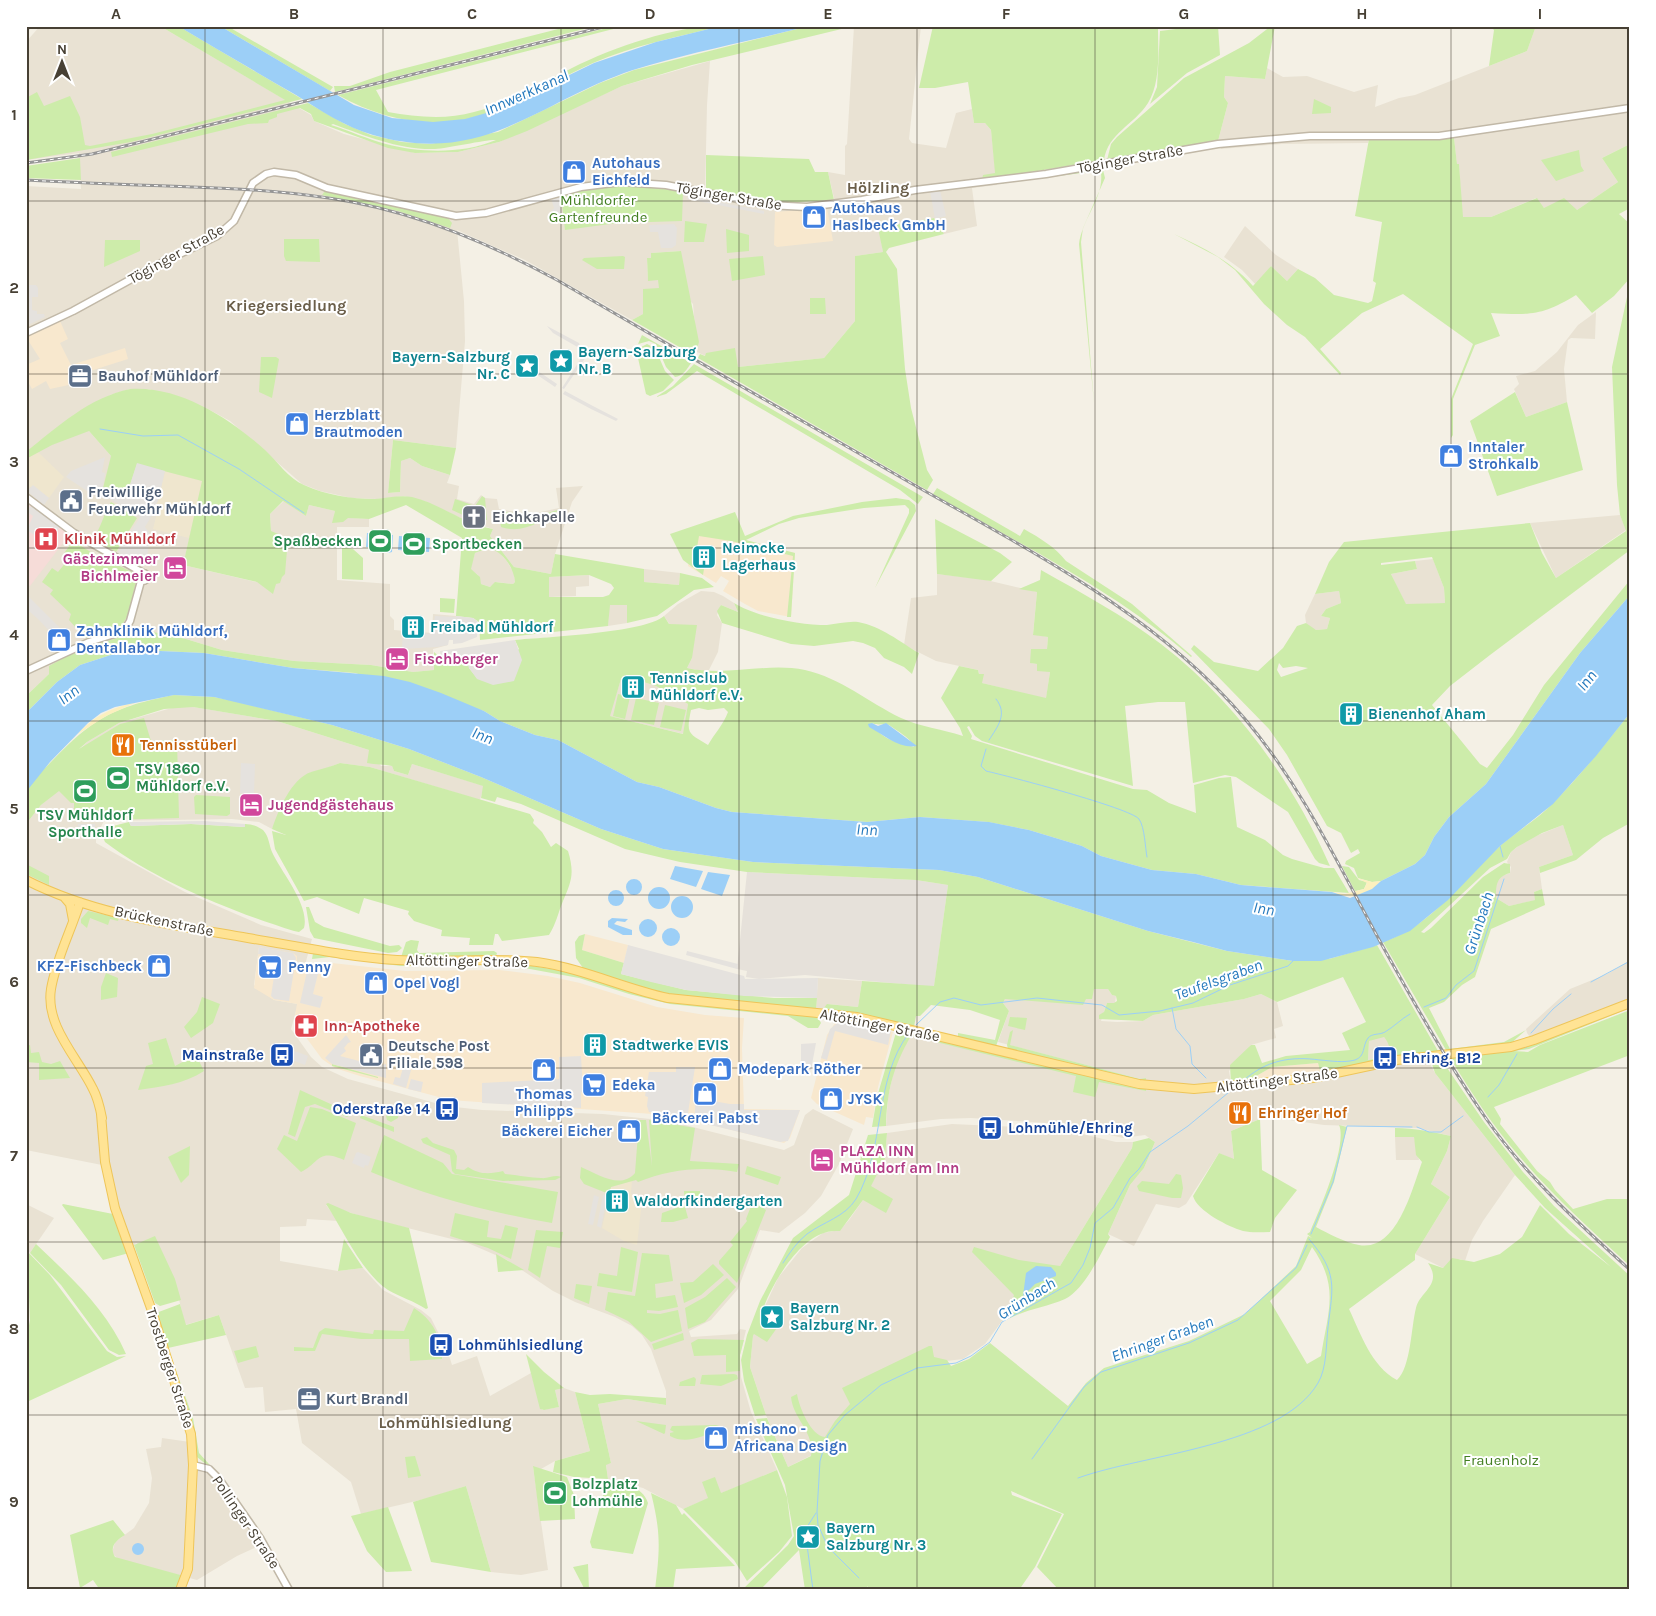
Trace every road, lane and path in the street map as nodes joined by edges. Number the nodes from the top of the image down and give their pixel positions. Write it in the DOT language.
graph roads {
  1 [pos="1630,108"];
  2 [pos="26,333"];
  3 [pos="26,497"];
  4 [pos="26,671"];
  5 [pos="26,880"];
  6 [pos="64,897"];
  7 [pos="80,902"];
  8 [pos="93,906"];
  9 [pos="74,920"];
  10 [pos="305,948"];
  11 [pos="1630,1003"];
  12 [pos="193,1465"];
  13 [pos="180,1590"];
  14 [pos="290,1590"];
  1 -- 2 [label="street, Töginger Straße"];
  3 -- 4 [label="street"];
  5 -- 6 [label="main road, Brückenstraße"];
  6 -- 7 [label="main road, Brückenstraße"];
  6 -- 9 [label="main road"];
  7 -- 8 [label="main road, Brückenstraße"];
  7 -- 9 [label="main road, Trostberger Straße"];
  8 -- 9 [label="main road"];
  8 -- 10 [label="main road, Brückenstraße"];
  9 -- 12 [label="main road, Trostberger Straße"];
  10 -- 11 [label="main road, Altöttinger Straße"];
  12 -- 13 [label="main road, Trostberger Straße"];
  12 -- 14 [label="street, Pollinger Straße"];
}
